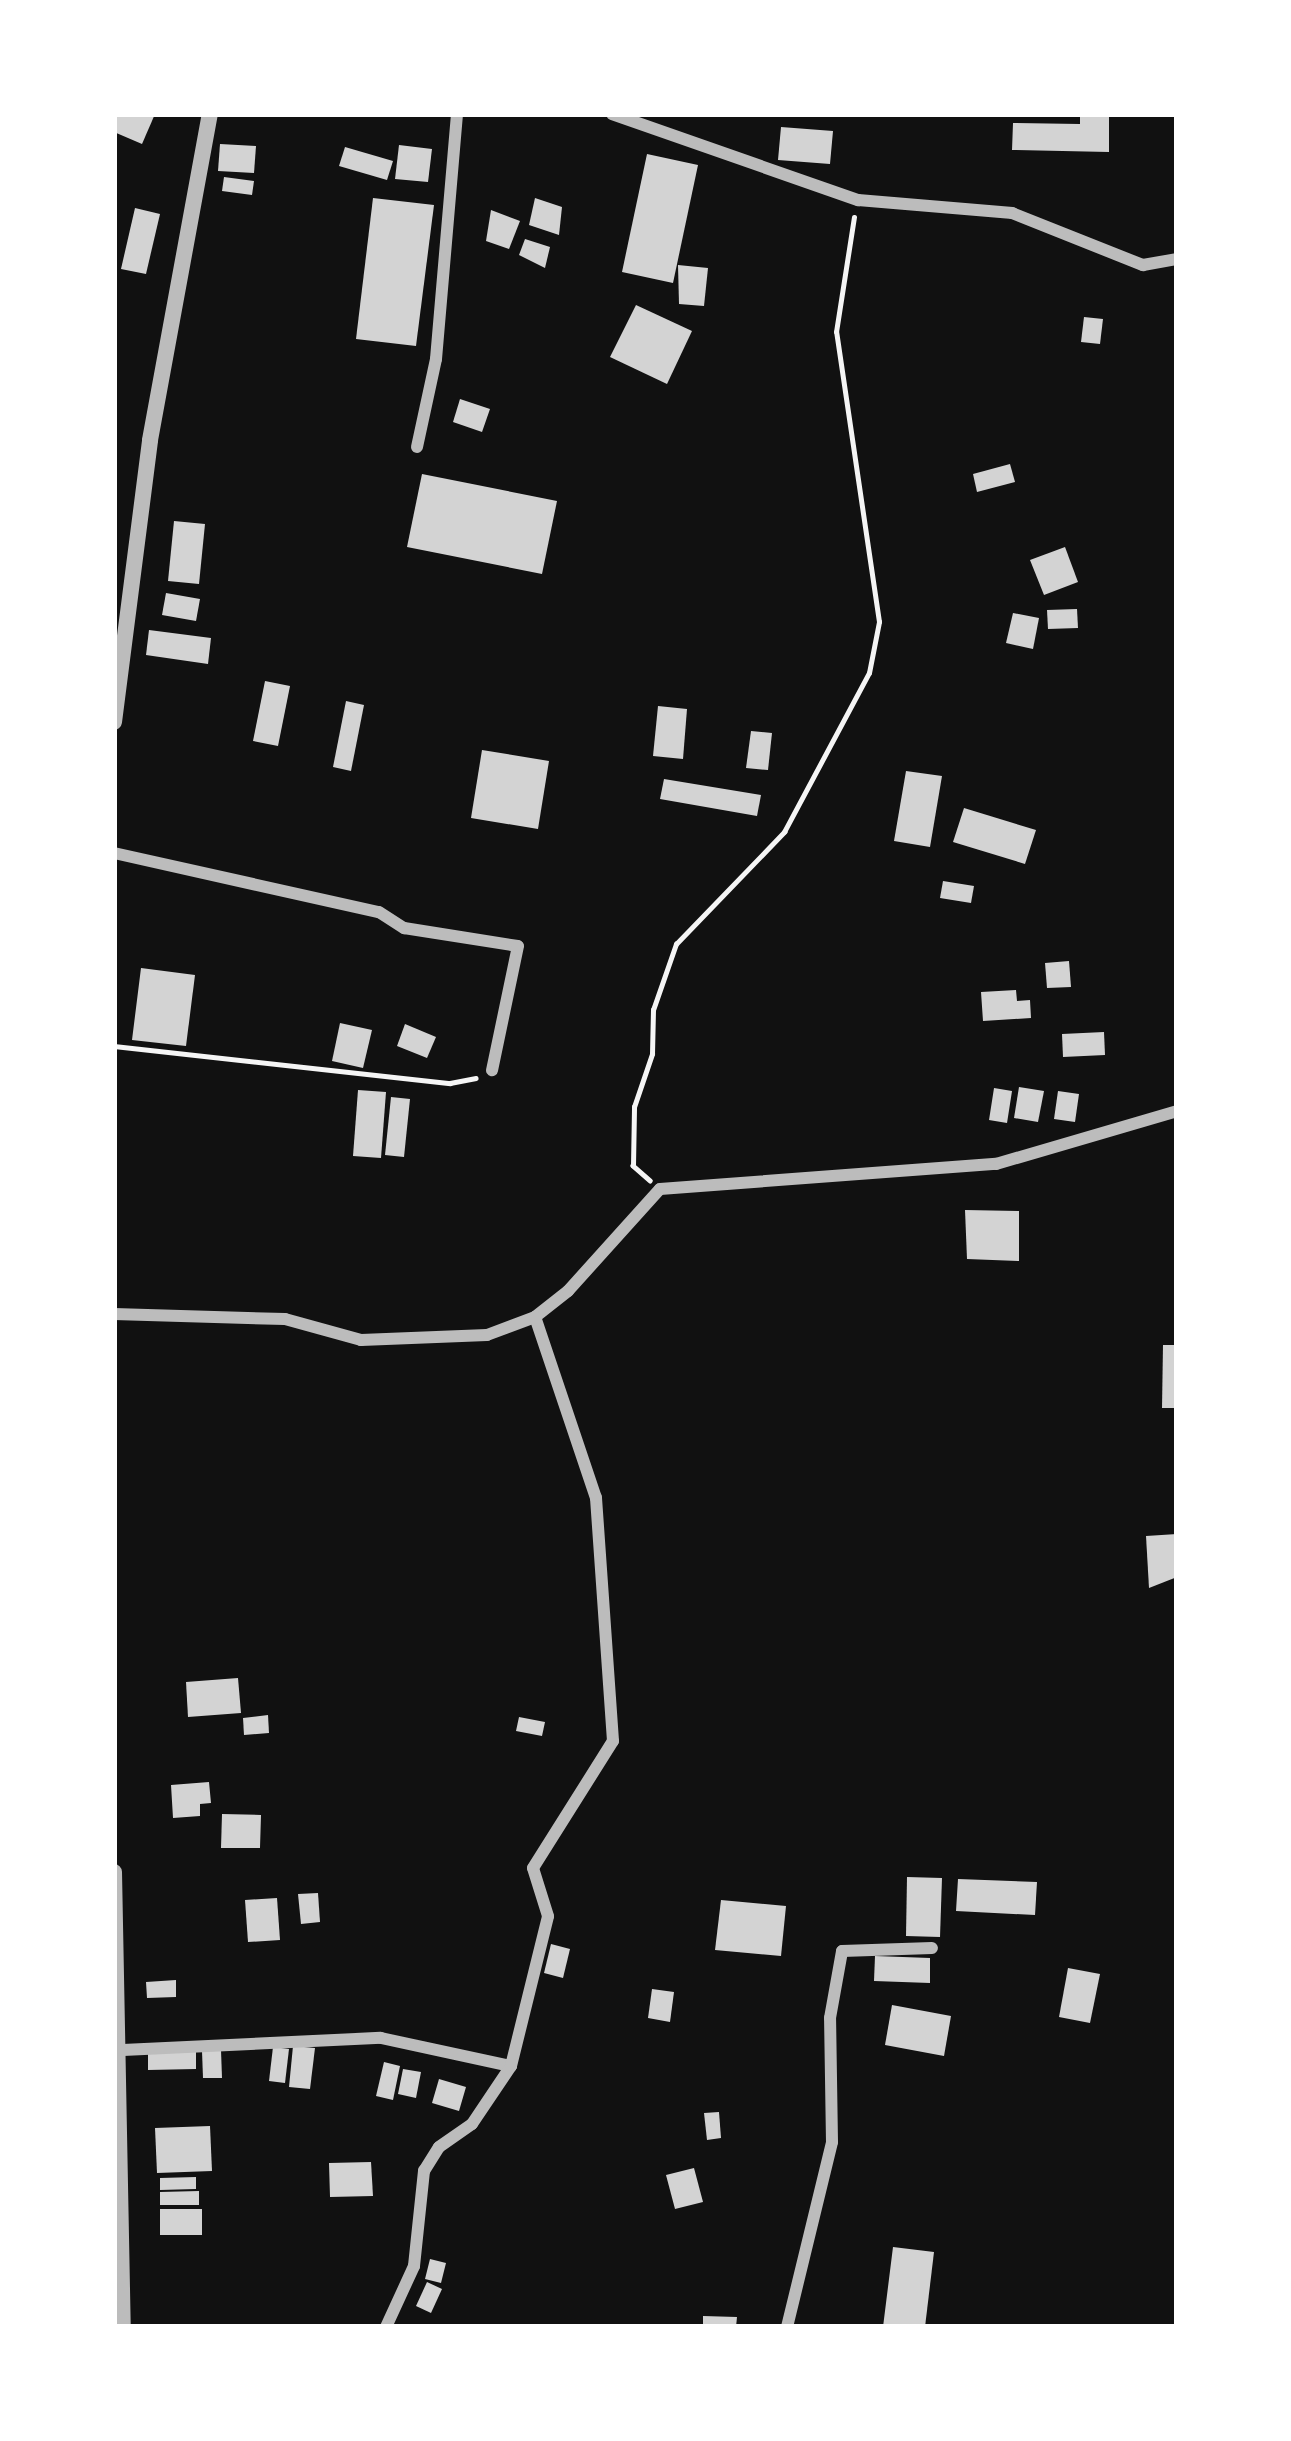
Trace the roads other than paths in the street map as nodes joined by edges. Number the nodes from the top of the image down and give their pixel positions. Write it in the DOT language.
graph roads {
  1 [pos="210,114"];
  2 [pos="457,114"];
  3 [pos="612,114"];
  4 [pos="649,120"];
  5 [pos="1177,259"];
  6 [pos="417,447"];
  7 [pos="114,722"];
  8 [pos="114,853"];
  9 [pos="491,1070"];
  10 [pos="1177,1111"];
  11 [pos="114,1314"];
  12 [pos="535,1317"];
  13 [pos="114,1872"];
  14 [pos="932,1948"];
  15 [pos="123,2050"];
  16 [pos="511,2066"];
  17 [pos="123,2327"];
  18 [pos="386,2327"];
  19 [pos="787,2327"];
  1 -- 7 [label="street"];
  2 -- 6 [label="street"];
  3 -- 4 [label="street"];
  4 -- 5 [label="street"];
  8 -- 9 [label="street"];
  10 -- 12 [label="street"];
  11 -- 12 [label="street"];
  12 -- 16 [label="street"];
  13 -- 15 [label="street"];
  14 -- 19 [label="street"];
  15 -- 16 [label="street"];
  15 -- 17 [label="street"];
  16 -- 18 [label="street"];
}
